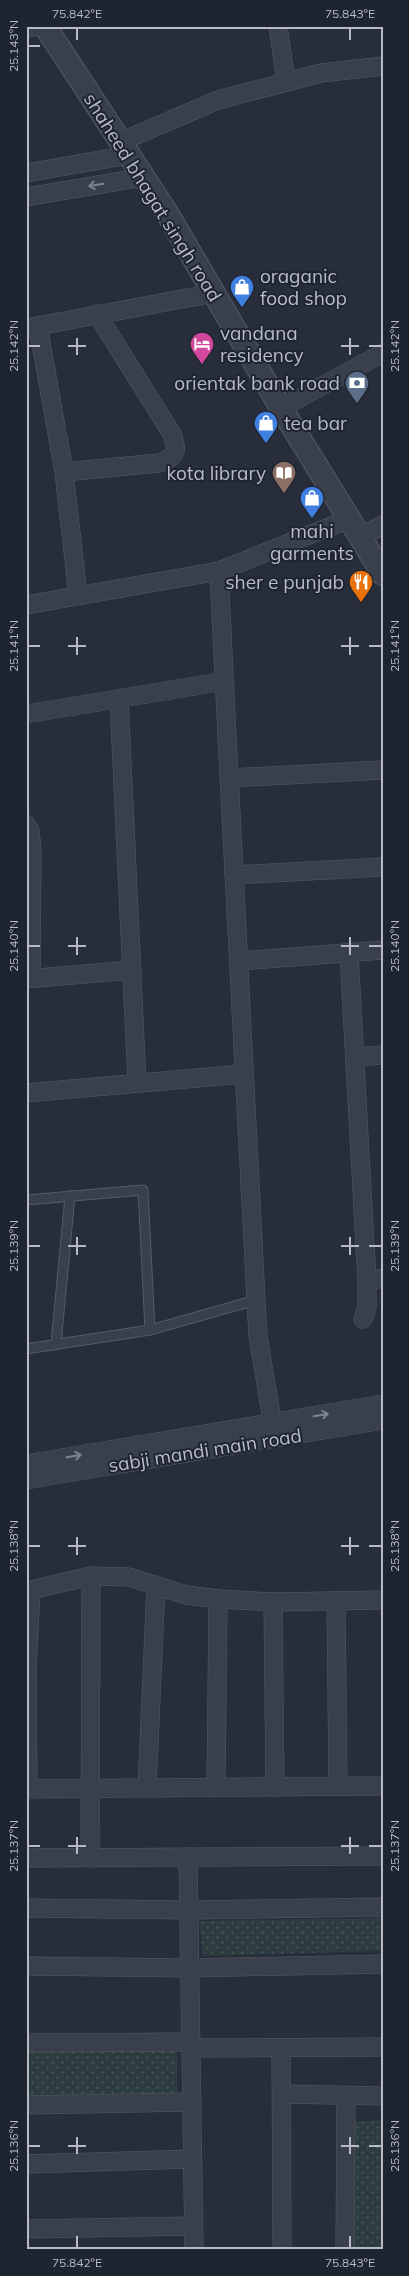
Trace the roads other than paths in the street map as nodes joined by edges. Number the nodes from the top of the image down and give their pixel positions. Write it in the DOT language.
graph roads {
  1 [pos="39,26"];
  2 [pos="45,26"];
  3 [pos="278,26"];
  4 [pos="26,28"];
  5 [pos="383,66"];
  6 [pos="286,82"];
  7 [pos="125,148"];
  8 [pos="26,173"];
  9 [pos="144,177"];
  10 [pos="26,197"];
  11 [pos="214,293"];
  12 [pos="97,314"];
  13 [pos="32,327"];
  14 [pos="383,353"];
  15 [pos="281,408"];
  16 [pos="64,472"];
  17 [pos="383,525"];
  18 [pos="354,528"];
  19 [pos="219,571"];
  20 [pos="383,574"];
  21 [pos="78,596"];
  22 [pos="26,605"];
  23 [pos="225,681"];
  24 [pos="119,699"];
  25 [pos="26,714"];
  26 [pos="383,770"];
  27 [pos="229,778"];
  28 [pos="26,824"];
  29 [pos="383,867"];
  30 [pos="234,875"];
  31 [pos="383,950"];
  32 [pos="349,954"];
  33 [pos="240,961"];
  34 [pos="132,970"];
  35 [pos="29,978"];
  36 [pos="383,1055"];
  37 [pos="355,1057"];
  38 [pos="243,1074"];
  39 [pos="137,1083"];
  40 [pos="26,1093"];
  41 [pos="70,1196"];
  42 [pos="26,1200"];
  43 [pos="375,1279"];
  44 [pos="256,1300"];
  45 [pos="363,1319"];
  46 [pos="150,1330"];
  47 [pos="56,1344"];
  48 [pos="26,1348"];
  49 [pos="383,1404"];
  50 [pos="383,1420"];
  51 [pos="274,1431"];
  52 [pos="26,1464"];
  53 [pos="26,1480"];
  54 [pos="91,1576"];
  55 [pos="156,1585"];
  56 [pos="28,1590"];
  57 [pos="218,1599"];
  58 [pos="383,1600"];
  59 [pos="336,1601"];
  60 [pos="274,1602"];
  61 [pos="26,1669"];
  62 [pos="27,1729"];
  63 [pos="338,1786"];
  64 [pos="383,1786"];
  65 [pos="275,1787"];
  66 [pos="147,1788"];
  67 [pos="216,1788"];
  68 [pos="27,1789"];
  69 [pos="89,1789"];
  70 [pos="383,1856"];
  71 [pos="188,1857"];
  72 [pos="26,1858"];
  73 [pos="90,1858"];
  74 [pos="383,1907"];
  75 [pos="26,1908"];
  76 [pos="190,1910"];
  77 [pos="383,1964"];
  78 [pos="26,1966"];
  79 [pos="189,1968"];
  80 [pos="26,2043"];
  81 [pos="191,2046"];
  82 [pos="383,2047"];
  83 [pos="281,2048"];
  84 [pos="282,2094"];
  85 [pos="346,2096"];
  86 [pos="383,2096"];
  87 [pos="192,2102"];
  88 [pos="26,2105"];
  89 [pos="192,2159"];
  90 [pos="26,2164"];
  91 [pos="193,2226"];
  92 [pos="26,2229"];
  93 [pos="194,2250"];
  94 [pos="282,2250"];
  95 [pos="345,2250"];
  1 -- 4 [label="street"];
  2 -- 7 [label="street, shaheed bhagat singh road"];
  3 -- 6 [label="street"];
  5 -- 6 [label="street"];
  6 -- 7 [label="street"];
  7 -- 8 [label="street"];
  7 -- 9 [label="street, shaheed bhagat singh road"];
  9 -- 10 [label="street, one-way"];
  9 -- 11 [label="street, shaheed bhagat singh road"];
  11 -- 12 [label="street"];
  11 -- 15 [label="street, shaheed bhagat singh road"];
  12 -- 13 [label="street"];
  12 -- 16 [label="street"];
  13 -- 16 [label="street"];
  14 -- 15 [label="street"];
  15 -- 18 [label="street, shaheed bhagat singh road"];
  16 -- 21 [label="street"];
  17 -- 18 [label="street"];
  18 -- 19 [label="street"];
  18 -- 20 [label="street, shaheed bhagat singh road"];
  19 -- 21 [label="street"];
  19 -- 23 [label="street"];
  21 -- 22 [label="street"];
  23 -- 24 [label="street"];
  23 -- 27 [label="street"];
  24 -- 25 [label="street"];
  24 -- 34 [label="street"];
  26 -- 27 [label="street"];
  27 -- 30 [label="street"];
  28 -- 35 [label="street"];
  29 -- 30 [label="street"];
  30 -- 33 [label="street"];
  31 -- 32 [label="street"];
  32 -- 33 [label="street"];
  32 -- 37 [label="street"];
  33 -- 38 [label="street"];
  34 -- 35 [label="street"];
  34 -- 39 [label="street"];
  36 -- 37 [label="street"];
  37 -- 43 [label="street"];
  38 -- 39 [label="street"];
  38 -- 44 [label="street"];
  39 -- 40 [label="street"];
  41 -- 42 [label="lane"];
  41 -- 46 [label="lane"];
  41 -- 47 [label="lane"];
  43 -- 45 [label="street"];
  44 -- 46 [label="lane"];
  44 -- 51 [label="street"];
  46 -- 47 [label="lane"];
  47 -- 48 [label="lane"];
  51 -- 49 [label="street, one-way"];
  50 -- 51 [label="street, sabji mandi main road"];
  52 -- 51 [label="street, one-way"];
  51 -- 53 [label="street, sabji mandi main road"];
  54 -- 55 [label="street"];
  54 -- 56 [label="street"];
  54 -- 69 [label="street"];
  55 -- 57 [label="street"];
  55 -- 66 [label="street"];
  56 -- 61 [label="street"];
  57 -- 60 [label="street"];
  57 -- 67 [label="street"];
  58 -- 59 [label="street"];
  59 -- 60 [label="street"];
  59 -- 63 [label="street"];
  60 -- 65 [label="street"];
  61 -- 62 [label="street"];
  62 -- 68 [label="street"];
  63 -- 64 [label="street"];
  63 -- 65 [label="street"];
  65 -- 67 [label="street"];
  66 -- 67 [label="street"];
  66 -- 69 [label="street"];
  68 -- 69 [label="street"];
  69 -- 73 [label="street"];
  70 -- 71 [label="street"];
  71 -- 73 [label="street"];
  71 -- 76 [label="street"];
  72 -- 73 [label="street"];
  74 -- 76 [label="street"];
  75 -- 76 [label="street"];
  76 -- 79 [label="street"];
  77 -- 79 [label="street"];
  78 -- 79 [label="street"];
  79 -- 81 [label="street"];
  80 -- 81 [label="street"];
  81 -- 83 [label="street"];
  81 -- 87 [label="street"];
  82 -- 83 [label="street"];
  83 -- 84 [label="street"];
  84 -- 85 [label="street"];
  84 -- 94 [label="street"];
  85 -- 86 [label="street"];
  85 -- 95 [label="street"];
  87 -- 88 [label="street"];
  87 -- 89 [label="street"];
  89 -- 90 [label="street"];
  89 -- 91 [label="street"];
  91 -- 92 [label="street"];
  91 -- 93 [label="street"];
}
